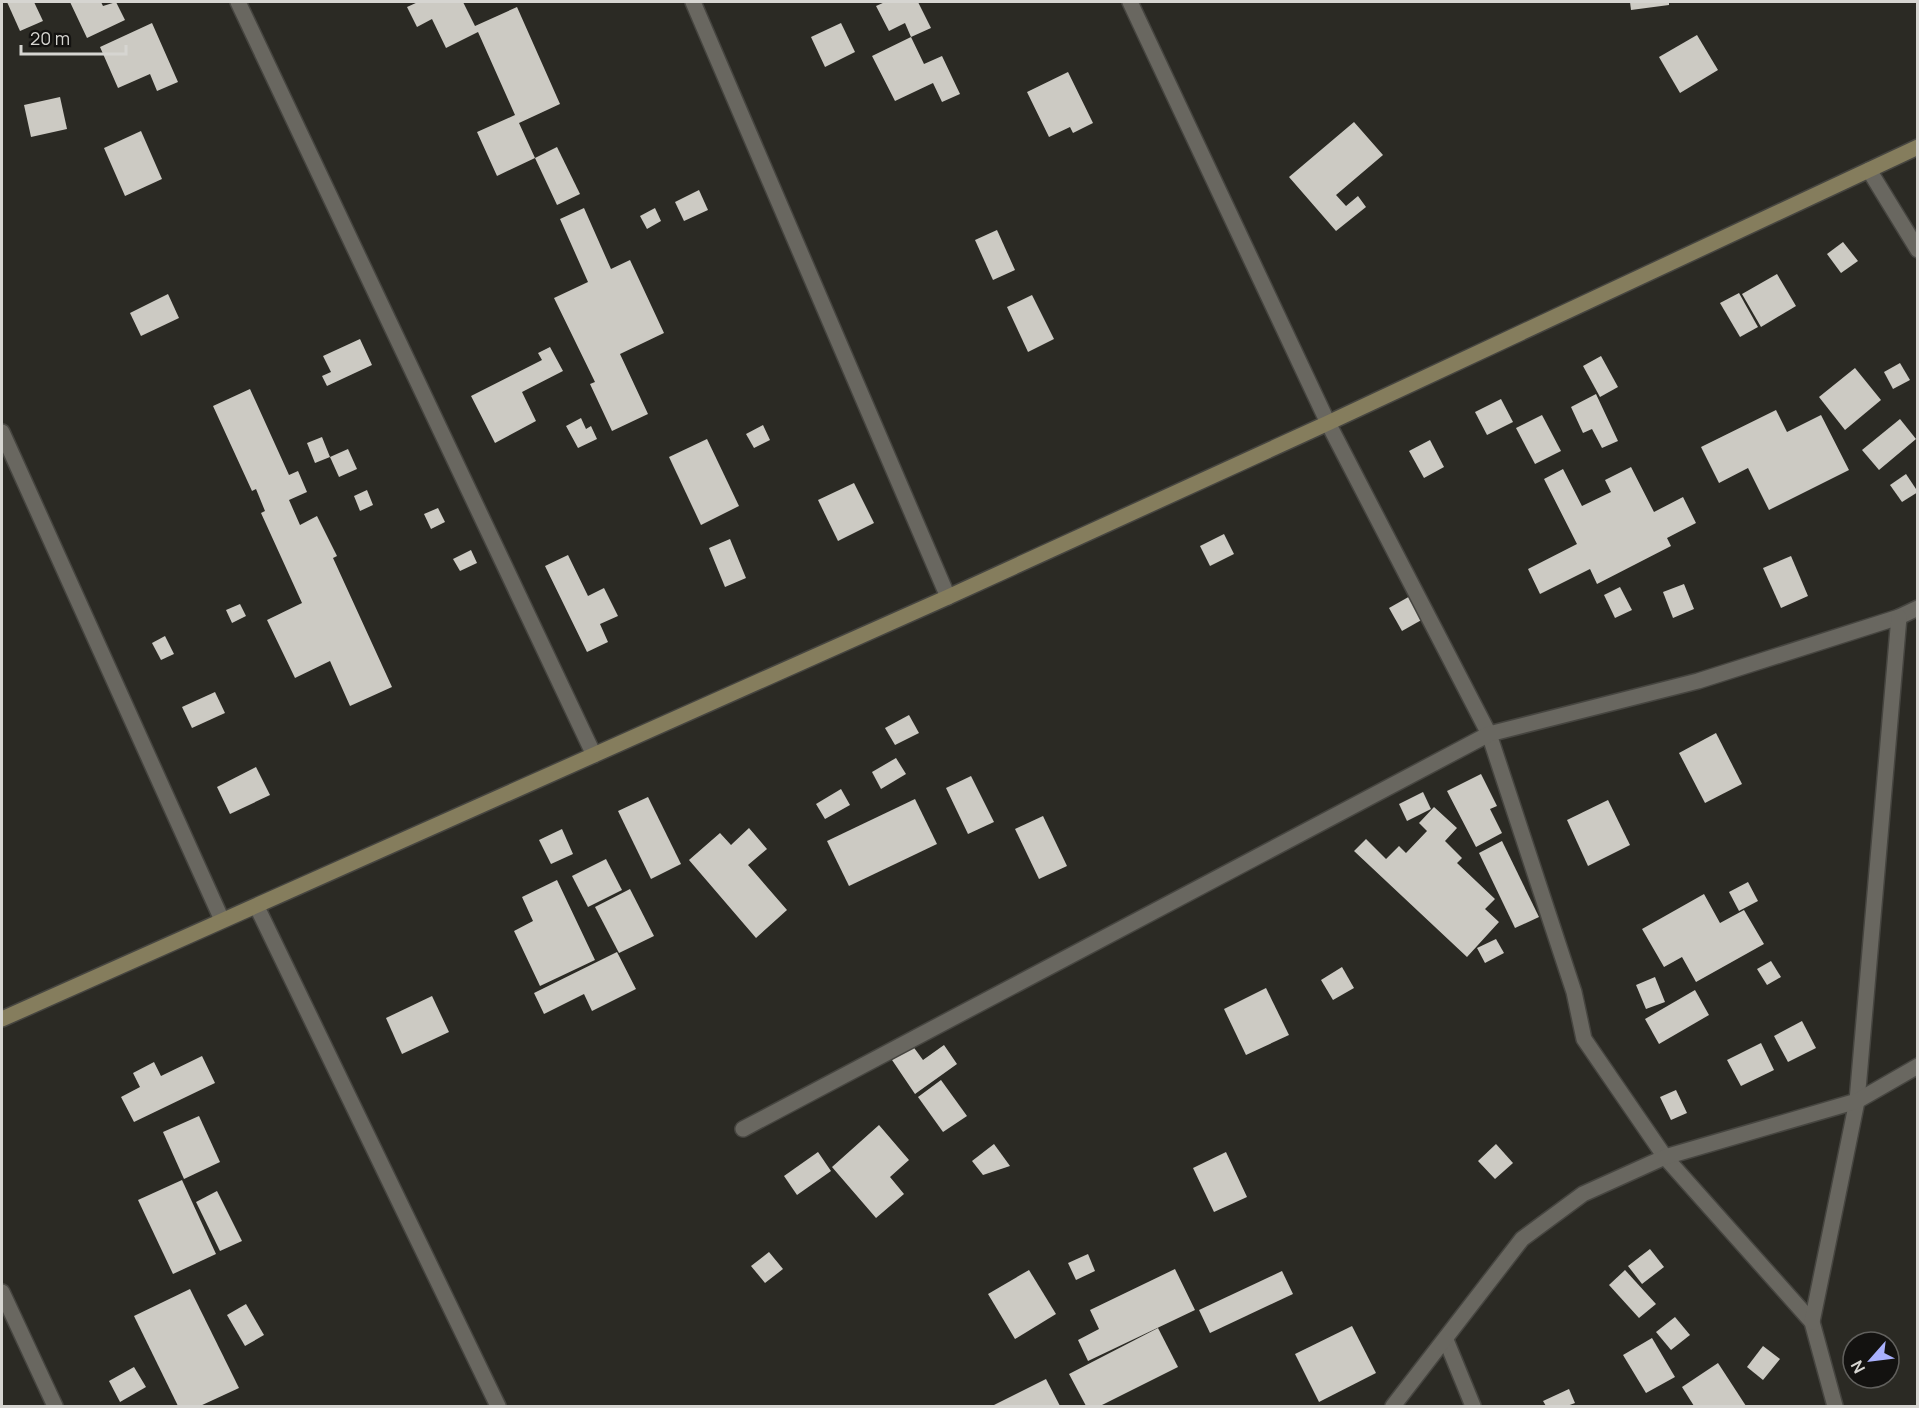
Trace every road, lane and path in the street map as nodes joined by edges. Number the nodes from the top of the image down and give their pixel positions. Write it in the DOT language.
graph roads {
  1 [pos="238,2"];
  2 [pos="693,2"];
  3 [pos="1130,2"];
  4 [pos="1917,147"];
  5 [pos="1869,170"];
  6 [pos="1917,250"];
  7 [pos="1328,423"];
  8 [pos="2,432"];
  9 [pos="948,597"];
  10 [pos="1917,608"];
  11 [pos="1899,617"];
  12 [pos="1489,734"];
  13 [pos="594,755"];
  14 [pos="257,907"];
  15 [pos="222,920"];
  16 [pos="2,1019"];
  17 [pos="1917,1066"];
  18 [pos="1857,1101"];
  19 [pos="743,1129"];
  20 [pos="1665,1157"];
  21 [pos="2,1292"];
  22 [pos="1812,1322"];
  23 [pos="1446,1340"];
  24 [pos="55,1407"];
  25 [pos="498,1407"];
  26 [pos="1393,1407"];
  27 [pos="1473,1407"];
  28 [pos="1835,1407"];
  1 -- 13 [label="street"];
  2 -- 9 [label="street"];
  3 -- 7 [label="street"];
  4 -- 5 [label="street"];
  5 -- 6 [label="street"];
  5 -- 7 [label="street"];
  7 -- 9 [label="street"];
  7 -- 12 [label="street"];
  8 -- 15 [label="street"];
  9 -- 13 [label="street"];
  10 -- 11 [label="street"];
  11 -- 12 [label="street"];
  11 -- 18 [label="street"];
  12 -- 19 [label="street"];
  12 -- 20 [label="street"];
  13 -- 14 [label="street"];
  14 -- 15 [label="street"];
  14 -- 25 [label="street"];
  15 -- 16 [label="street"];
  17 -- 18 [label="street"];
  18 -- 20 [label="street"];
  18 -- 22 [label="street"];
  20 -- 22 [label="street"];
  20 -- 23 [label="street"];
  21 -- 24 [label="street"];
  22 -- 28 [label="street"];
  23 -- 26 [label="street"];
  23 -- 27 [label="street"];
}
